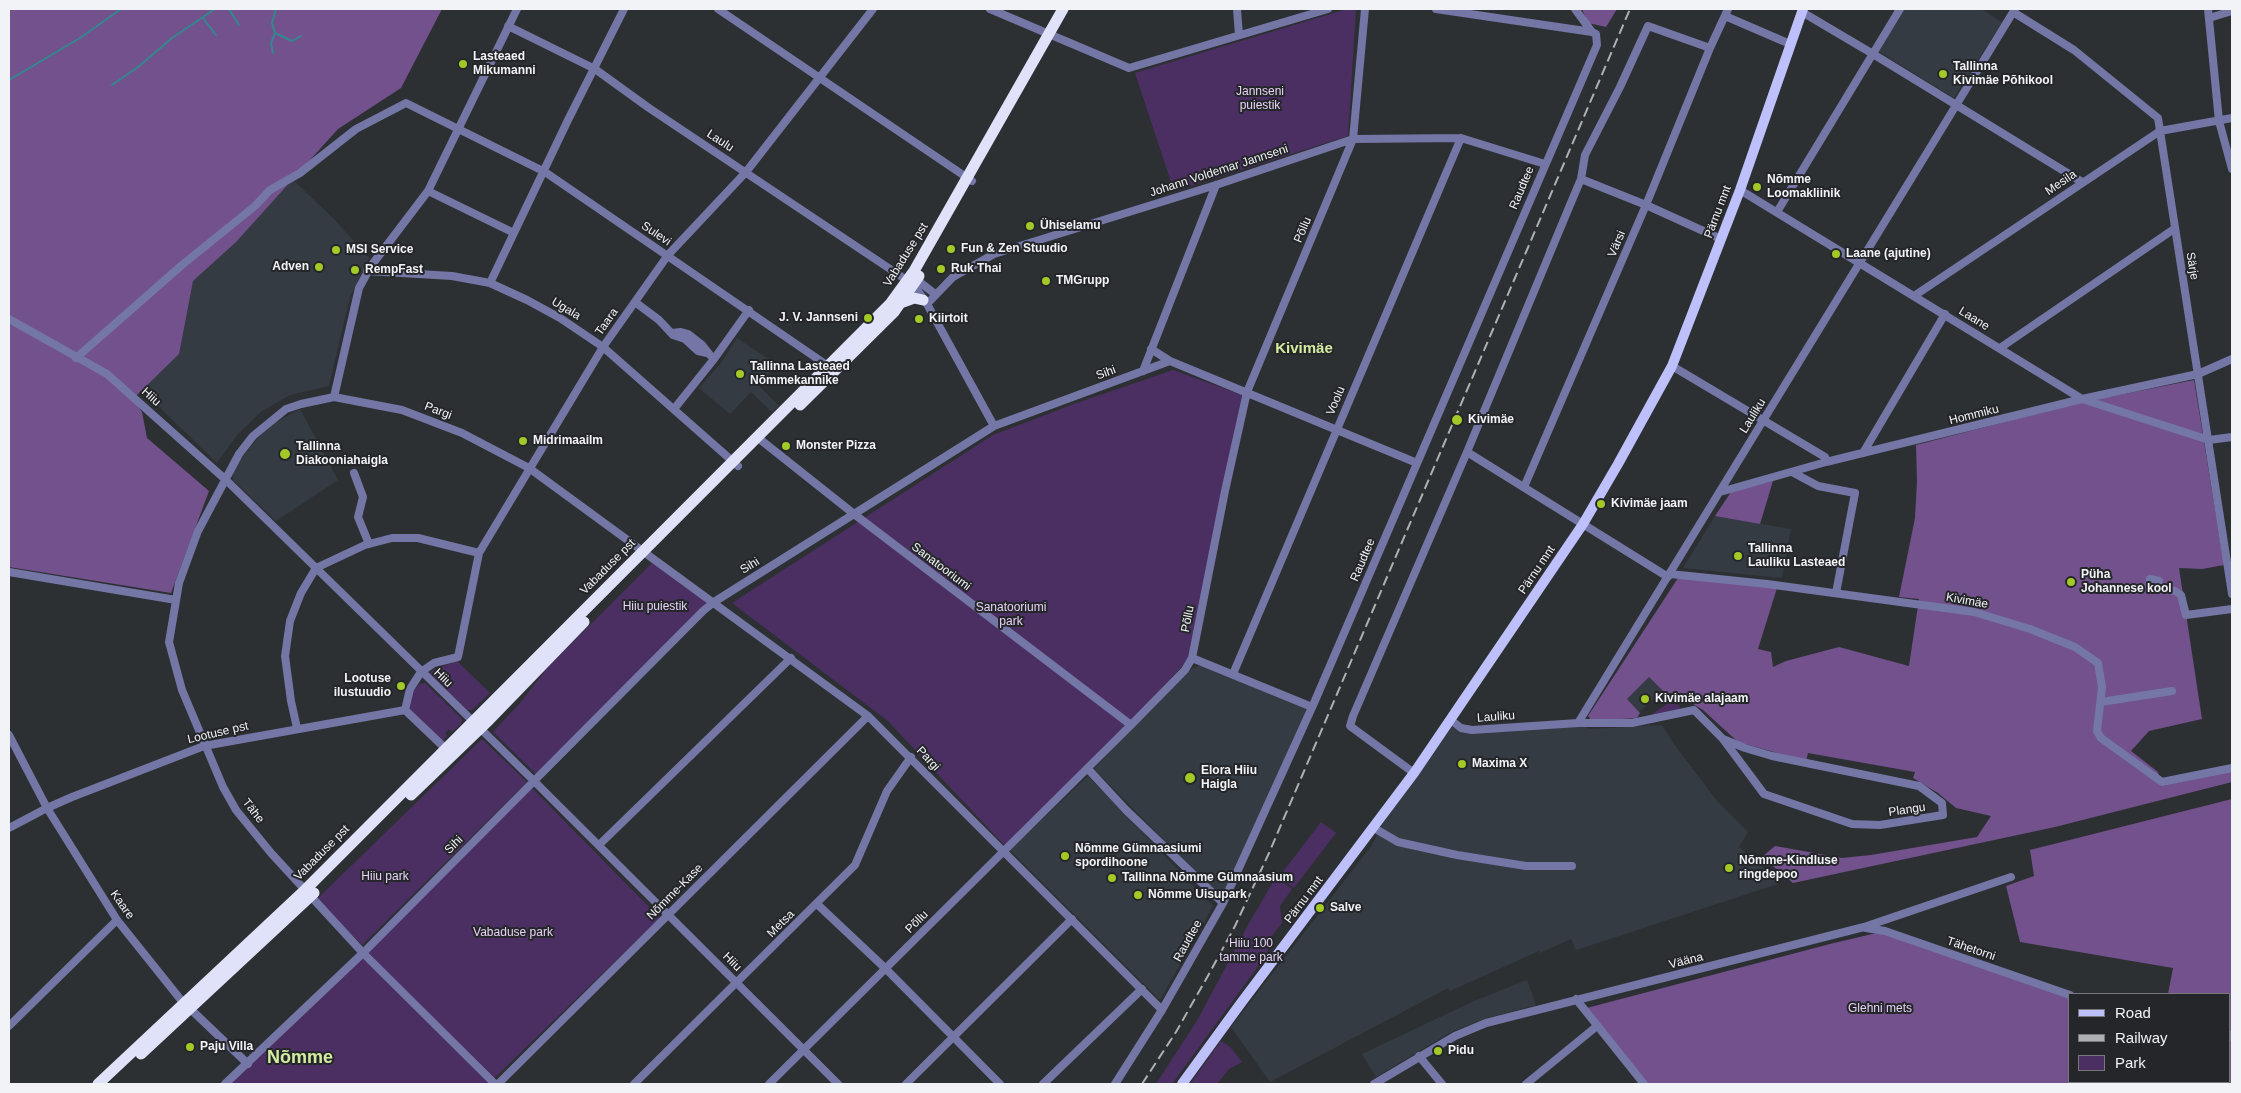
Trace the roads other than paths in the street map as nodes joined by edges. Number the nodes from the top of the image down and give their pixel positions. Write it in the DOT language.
graph roads {
  1 [pos="516,9"];
  2 [pos="624,9"];
  3 [pos="718,9"];
  4 [pos="873,9"];
  5 [pos="990,9"];
  6 [pos="1063,9"];
  7 [pos="1069,9"];
  8 [pos="1237,9"];
  9 [pos="1328,9"];
  10 [pos="1365,9"];
  11 [pos="1436,9"];
  12 [pos="1575,9"];
  13 [pos="1900,9"];
  14 [pos="2208,9"];
  15 [pos="2232,10"];
  16 [pos="1803,11"];
  17 [pos="2014,11"];
  18 [pos="1726,12"];
  19 [pos="2209,18"];
  20 [pos="508,26"];
  21 [pos="1592,32"];
  22 [pos="1239,34"];
  23 [pos="1051,35"];
  24 [pos="1790,44"];
  25 [pos="1710,48"];
  26 [pos="1873,54"];
  27 [pos="595,69"];
  28 [pos="820,79"];
  29 [pos="1956,105"];
  30 [pos="2232,118"];
  31 [pos="2219,121"];
  32 [pos="458,129"];
  33 [pos="2160,131"];
  34 [pos="1461,138"];
  35 [pos="1353,139"];
  36 [pos="1545,164"];
  37 [pos="2232,170"];
  38 [pos="545,172"];
  39 [pos="746,172"];
  40 [pos="970,179"];
  41 [pos="1581,179"];
  42 [pos="2082,182"];
  43 [pos="1216,185"];
  44 [pos="1740,190"];
  45 [pos="428,191"];
  46 [pos="1646,205"];
  47 [pos="1777,212"];
  48 [pos="2174,229"];
  49 [pos="514,233"];
  50 [pos="1721,240"];
  51 [pos="668,255"];
  52 [pos="1860,263"];
  53 [pos="367,271"];
  54 [pos="913,282"];
  55 [pos="490,283"];
  56 [pos="935,294"];
  57 [pos="1914,296"];
  58 [pos="635,302"];
  59 [pos="903,302"];
  60 [pos="925,302"];
  61 [pos="749,310"];
  62 [pos="1945,314"];
  63 [pos="9,319"];
  64 [pos="604,347"];
  65 [pos="2000,348"];
  66 [pos="1151,349"];
  67 [pos="76,358"];
  68 [pos="714,358"];
  69 [pos="2232,360"];
  70 [pos="1170,361"];
  71 [pos="1672,366"];
  72 [pos="831,369"];
  73 [pos="1143,371"];
  74 [pos="2198,374"];
  75 [pos="1247,392"];
  76 [pos="334,397"];
  77 [pos="2082,399"];
  78 [pos="674,409"];
  79 [pos="1764,419"];
  80 [pos="994,426"];
  81 [pos="1336,430"];
  82 [pos="2232,436"];
  83 [pos="759,440"];
  84 [pos="2209,440"];
  85 [pos="1467,452"];
  86 [pos="1863,453"];
  87 [pos="1826,462"];
  88 [pos="735,464"];
  89 [pos="1417,464"];
  90 [pos="529,468"];
  91 [pos="1792,472"];
  92 [pos="354,473"];
  93 [pos="226,480"];
  94 [pos="1524,487"];
  95 [pos="1720,492"];
  96 [pos="854,514"];
  97 [pos="1583,524"];
  98 [pos="369,544"];
  99 [pos="478,553"];
  100 [pos="647,553"];
  101 [pos="316,568"];
  102 [pos="9,572"];
  103 [pos="1669,575"];
  104 [pos="2158,588"];
  105 [pos="1836,593"];
  106 [pos="2232,594"];
  107 [pos="176,600"];
  108 [pos="714,602"];
  109 [pos="2232,609"];
  110 [pos="791,658"];
  111 [pos="1192,658"];
  112 [pos="421,672"];
  113 [pos="1233,674"];
  114 [pos="2172,691"];
  115 [pos="2100,702"];
  116 [pos="1312,707"];
  117 [pos="405,710"];
  118 [pos="868,716"];
  119 [pos="1451,720"];
  120 [pos="1578,723"];
  121 [pos="1132,725"];
  122 [pos="477,726"];
  123 [pos="297,728"];
  124 [pos="9,735"];
  125 [pos="1723,739"];
  126 [pos="204,746"];
  127 [pos="446,749"];
  128 [pos="910,757"];
  129 [pos="2232,768"];
  130 [pos="1088,769"];
  131 [pos="1414,773"];
  132 [pos="534,780"];
  133 [pos="47,808"];
  134 [pos="9,828"];
  135 [pos="1374,828"];
  136 [pos="599,846"];
  137 [pos="1005,851"];
  138 [pos="1572,866"];
  139 [pos="2011,876"];
  140 [pos="308,893"];
  141 [pos="1223,903"];
  142 [pos="817,904"];
  143 [pos="668,914"];
  144 [pos="1072,919"];
  145 [pos="117,920"];
  146 [pos="1864,927"];
  147 [pos="363,952"];
  148 [pos="886,969"];
  149 [pos="737,983"];
  150 [pos="1142,989"];
  151 [pos="2068,994"];
  152 [pos="1576,999"];
  153 [pos="188,1005"];
  154 [pos="1162,1010"];
  155 [pos="9,1026"];
  156 [pos="1597,1026"];
  157 [pos="951,1038"];
  158 [pos="804,1050"];
  159 [pos="1419,1056"];
  160 [pos="248,1064"];
  161 [pos="98,1084"];
  162 [pos="109,1084"];
  163 [pos="225,1084"];
  164 [pos="496,1084"];
  165 [pos="634,1084"];
  166 [pos="769,1084"];
  167 [pos="838,1084"];
  168 [pos="906,1084"];
  169 [pos="1000,1084"];
  170 [pos="1043,1084"];
  171 [pos="1115,1084"];
  172 [pos="1182,1084"];
  173 [pos="1374,1084"];
  174 [pos="1442,1084"];
  175 [pos="1526,1084"];
  176 [pos="1644,1084"];
  1 -- 20 [label="street"];
  2 -- 27 [label="street"];
  3 -- 28 [label="street"];
  4 -- 28 [label="street, Taara"];
  5 -- 23 [label="street"];
  6 -- 23 [label="highway, Vabaduse pst"];
  7 -- 23 [label="highway, Vabaduse pst"];
  8 -- 22 [label="street"];
  9 -- 22 [label="street"];
  10 -- 35 [label="street, Põllu"];
  11 -- 21 [label="street"];
  12 -- 21 [label="street"];
  13 -- 26 [label="street"];
  14 -- 19 [label="street"];
  15 -- 19 [label="street"];
  16 -- 24 [label="main road, Pärnu mnt"];
  16 -- 26 [label="street"];
  17 -- 29 [label="street, Lauliku"];
  17 -- 33 [label="street, Särje"];
  18 -- 24 [label="street"];
  18 -- 25 [label="street, Värsi"];
  19 -- 31 [label="street"];
  20 -- 27 [label="street, Laulu"];
  20 -- 32 [label="street"];
  21 -- 36 [label="street, Raudtee"];
  22 -- 23 [label="street"];
  23 -- 40 [label="highway, Vabaduse pst"];
  24 -- 44 [label="main road, Pärnu mnt"];
  25 -- 41 [label="street"];
  25 -- 46 [label="street, Värsi"];
  26 -- 29 [label="street"];
  26 -- 47 [label="street"];
  27 -- 38 [label="street"];
  27 -- 39 [label="street, Laulu"];
  28 -- 39 [label="street, Taara"];
  28 -- 40 [label="street"];
  29 -- 42 [label="street"];
  29 -- 52 [label="street, Lauliku"];
  30 -- 31 [label="street, Mesila"];
  31 -- 33 [label="street, Mesila"];
  31 -- 37 [label="street"];
  32 -- 38 [label="street, Sulevi"];
  32 -- 45 [label="street"];
  32 -- 67 [label="street, Sulevi"];
  33 -- 42 [label="street, Mesila"];
  33 -- 48 [label="street, Särje"];
  34 -- 35 [label="street, Johann Voldemar Jannseni"];
  34 -- 36 [label="street, Johann Voldemar Jannseni"];
  34 -- 81 [label="street, Voolu"];
  35 -- 43 [label="street, Johann Voldemar Jannseni"];
  35 -- 75 [label="street, Põllu"];
  36 -- 89 [label="street, Raudtee"];
  38 -- 49 [label="street"];
  38 -- 51 [label="street, Sulevi"];
  39 -- 51 [label="street, Taara"];
  39 -- 54 [label="street, Laulu"];
  40 -- 54 [label="highway, Vabaduse pst"];
  41 -- 46 [label="street"];
  41 -- 85 [label="street"];
  42 -- 57 [label="street, Mesila"];
  43 -- 56 [label="street, Johann Voldemar Jannseni"];
  43 -- 66 [label="street"];
  44 -- 47 [label="street, Laane"];
  44 -- 50 [label="main road, Pärnu mnt"];
  45 -- 49 [label="street"];
  45 -- 53 [label="street"];
  46 -- 50 [label="street"];
  46 -- 94 [label="street, Värsi"];
  47 -- 52 [label="street, Laane"];
  48 -- 65 [label="street"];
  48 -- 74 [label="street, Särje"];
  49 -- 55 [label="street"];
  50 -- 71 [label="main road, Pärnu mnt"];
  51 -- 58 [label="street, Taara"];
  51 -- 61 [label="street, Sulevi"];
  52 -- 57 [label="street, Laane"];
  52 -- 79 [label="street, Lauliku"];
  53 -- 55 [label="street, Ugala"];
  53 -- 76 [label="street"];
  54 -- 56 [label="street"];
  54 -- 59 [label="highway, Vabaduse pst"];
  54 -- 60 [label="street"];
  54 -- 72 [label="highway, Vabaduse pst"];
  55 -- 64 [label="street, Ugala"];
  56 -- 60 [label="street, Johann Voldemar Jannseni"];
  57 -- 62 [label="street, Laane"];
  58 -- 64 [label="street, Taara"];
  58 -- 68 [label="street"];
  59 -- 60 [label="highway"];
  59 -- 72 [label="highway, Vabaduse pst"];
  60 -- 80 [label="street"];
  61 -- 68 [label="street"];
  61 -- 72 [label="street, Sulevi"];
  62 -- 65 [label="street, Laane"];
  62 -- 86 [label="street"];
  63 -- 67 [label="street, Hiiu"];
  64 -- 78 [label="street, Ugala"];
  64 -- 90 [label="street, Taara"];
  65 -- 77 [label="street, Laane"];
  66 -- 70 [label="street"];
  66 -- 73 [label="street"];
  67 -- 93 [label="street, Hiiu"];
  68 -- 78 [label="street"];
  69 -- 74 [label="street, Hommiku"];
  70 -- 73 [label="street, Sihi"];
  70 -- 75 [label="street"];
  71 -- 79 [label="street"];
  71 -- 97 [label="main road, Pärnu mnt"];
  72 -- 83 [label="highway, Vabaduse pst"];
  73 -- 80 [label="street, Sihi"];
  74 -- 77 [label="street, Hommiku"];
  74 -- 84 [label="street, Särje"];
  75 -- 81 [label="street"];
  75 -- 111 [label="street, Põllu"];
  76 -- 90 [label="street, Pargi"];
  76 -- 93 [label="street, Pargi"];
  77 -- 84 [label="street, Laane"];
  77 -- 86 [label="street, Hommiku"];
  78 -- 88 [label="street, Ugala"];
  79 -- 87 [label="street"];
  79 -- 95 [label="street, Lauliku"];
  80 -- 96 [label="street, Sihi"];
  81 -- 89 [label="street"];
  81 -- 113 [label="street, Voolu"];
  82 -- 84 [label="street"];
  83 -- 88 [label="highway, Vabaduse pst"];
  83 -- 96 [label="street, Sanatooriumi"];
  84 -- 106 [label="street, Särje"];
  85 -- 94 [label="street, Kivimäe"];
  85 -- 131 [label="street"];
  86 -- 87 [label="street, Hommiku"];
  87 -- 91 [label="street, Hommiku"];
  88 -- 100 [label="highway, Vabaduse pst"];
  89 -- 116 [label="street, Raudtee"];
  90 -- 99 [label="street, Taara"];
  90 -- 100 [label="street, Pargi"];
  91 -- 95 [label="street, Hommiku"];
  91 -- 105 [label="street"];
  92 -- 98 [label="street"];
  93 -- 101 [label="street, Hiiu"];
  93 -- 107 [label="street, Tähe"];
  94 -- 97 [label="street, Kivimäe"];
  95 -- 103 [label="street, Lauliku"];
  96 -- 108 [label="street, Sihi"];
  96 -- 121 [label="street, Sanatooriumi"];
  97 -- 103 [label="street, Kivimäe"];
  97 -- 119 [label="main road, Pärnu mnt"];
  98 -- 99 [label="street"];
  98 -- 101 [label="street"];
  99 -- 112 [label="street, Taara"];
  100 -- 108 [label="street, Pargi"];
  100 -- 122 [label="highway, Vabaduse pst"];
  101 -- 112 [label="street, Hiiu"];
  101 -- 123 [label="street"];
  102 -- 107 [label="street"];
  103 -- 105 [label="street, Kivimäe"];
  103 -- 120 [label="street, Lauliku"];
  104 -- 109 [label="street"];
  105 -- 115 [label="street, Kivimäe"];
  107 -- 126 [label="street, Tähe"];
  108 -- 110 [label="street, Pargi"];
  108 -- 132 [label="street, Sihi"];
  110 -- 118 [label="street, Pargi"];
  110 -- 136 [label="street"];
  111 -- 113 [label="street"];
  111 -- 121 [label="street, Põllu"];
  112 -- 117 [label="street"];
  112 -- 122 [label="street, Hiiu"];
  113 -- 116 [label="street"];
  114 -- 115 [label="street"];
  115 -- 129 [label="street, Kivimäe"];
  116 -- 141 [label="street, Raudtee"];
  117 -- 123 [label="street, Lootuse pst"];
  117 -- 127 [label="street"];
  118 -- 128 [label="street, Pargi"];
  118 -- 143 [label="street, Nõmme-Kase"];
  119 -- 120 [label="street, Lauliku"];
  119 -- 131 [label="main road, Pärnu mnt"];
  120 -- 125 [label="street, Plangu"];
  121 -- 130 [label="street, Põllu"];
  122 -- 127 [label="highway, Vabaduse pst"];
  122 -- 132 [label="street, Hiiu"];
  122 -- 140 [label="highway, Vabaduse pst"];
  123 -- 126 [label="street, Lootuse pst"];
  124 -- 133 [label="street, Kaare"];
  125 -- 125 [label="street, Plangu"];
  126 -- 133 [label="street, Lootuse pst"];
  126 -- 140 [label="street, Tähe"];
  127 -- 140 [label="highway, Vabaduse pst"];
  128 -- 137 [label="street, Pargi"];
  128 -- 142 [label="street, Metsa"];
  130 -- 137 [label="street, Põllu"];
  130 -- 141 [label="street"];
  131 -- 135 [label="main road, Pärnu mnt"];
  132 -- 136 [label="street, Hiiu"];
  132 -- 147 [label="street, Sihi"];
  133 -- 134 [label="street, Lootuse pst"];
  133 -- 145 [label="street, Kaare"];
  135 -- 138 [label="street"];
  135 -- 172 [label="main road, Pärnu mnt"];
  136 -- 143 [label="street, Hiiu"];
  137 -- 144 [label="street, Pargi"];
  137 -- 148 [label="street, Põllu"];
  139 -- 146 [label="street, Vääna"];
  140 -- 147 [label="street, Tähe"];
  140 -- 153 [label="highway, Vabaduse pst"];
  141 -- 154 [label="street, Raudtee"];
  142 -- 148 [label="street"];
  142 -- 149 [label="street, Metsa"];
  143 -- 149 [label="street, Hiiu"];
  143 -- 164 [label="street, Nõmme-Kase"];
  144 -- 150 [label="street, Pargi"];
  144 -- 157 [label="street"];
  145 -- 153 [label="street, Kaare"];
  145 -- 155 [label="street"];
  146 -- 151 [label="street, Tähetorni"];
  146 -- 152 [label="street, Vääna"];
  147 -- 160 [label="street, Sihi"];
  147 -- 164 [label="street, Tähe"];
  148 -- 157 [label="street"];
  148 -- 158 [label="street, Põllu"];
  149 -- 158 [label="street, Hiiu"];
  149 -- 165 [label="street, Metsa"];
  150 -- 154 [label="street, Pargi"];
  150 -- 170 [label="street"];
  152 -- 156 [label="street"];
  152 -- 159 [label="street, Vääna"];
  153 -- 160 [label="street, Kaare"];
  153 -- 161 [label="highway, Vabaduse pst"];
  153 -- 162 [label="highway, Vabaduse pst"];
  154 -- 171 [label="street, Raudtee"];
  156 -- 175 [label="street"];
  156 -- 176 [label="street"];
  157 -- 168 [label="street"];
  157 -- 169 [label="street"];
  158 -- 166 [label="street, Põllu"];
  158 -- 167 [label="street, Hiiu"];
  159 -- 173 [label="street, Vääna"];
  159 -- 174 [label="street"];
  160 -- 163 [label="street, Sihi"];
}
